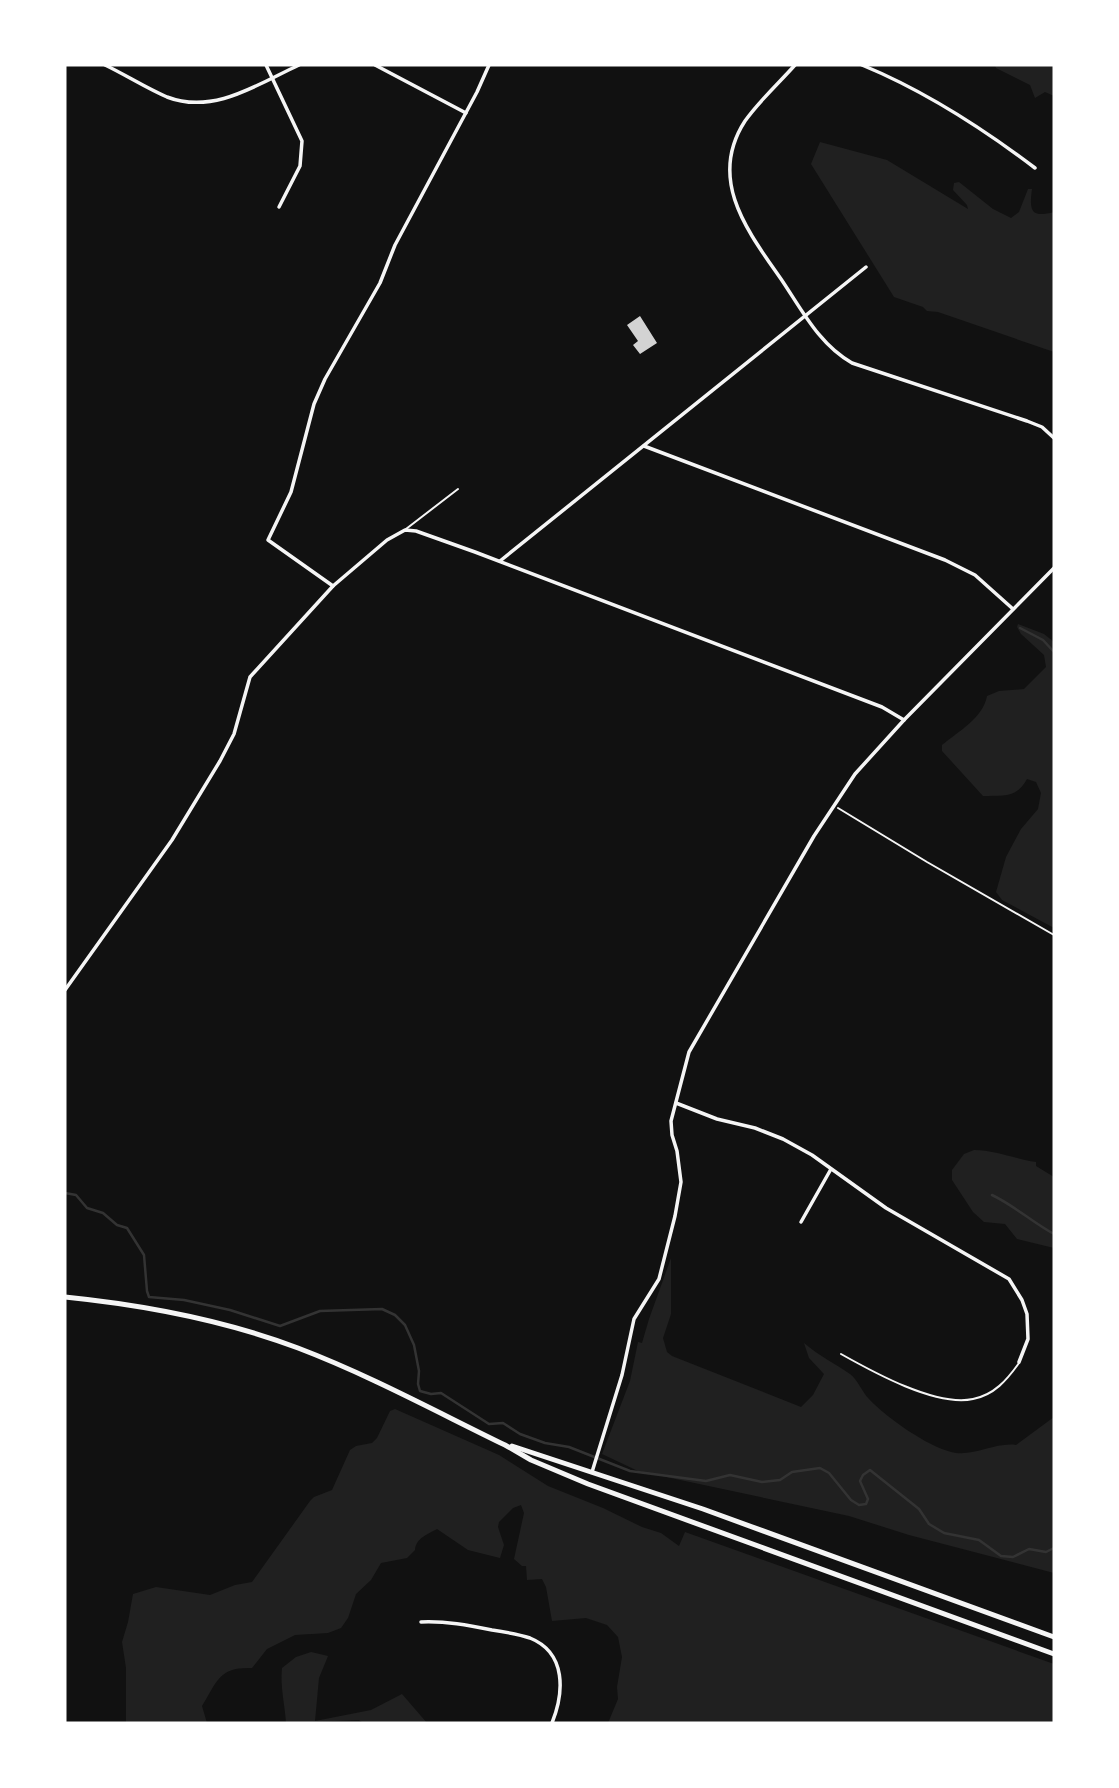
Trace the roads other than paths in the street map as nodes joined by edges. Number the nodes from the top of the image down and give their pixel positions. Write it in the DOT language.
graph roads {
  1 [pos="105,65"];
  2 [pos="266,65"];
  3 [pos="299,65"];
  4 [pos="375,65"];
  5 [pos="489,65"];
  6 [pos="795,65"];
  7 [pos="862,65"];
  8 [pos="273,77"];
  9 [pos="467,113"];
  10 [pos="1035,167"];
  11 [pos="279,207"];
  12 [pos="866,267"];
  13 [pos="804,316"];
  14 [pos="1054,438"];
  15 [pos="644,446"];
  16 [pos="458,489"];
  17 [pos="405,530"];
  18 [pos="500,561"];
  19 [pos="1054,568"];
  20 [pos="333,586"];
  21 [pos="1014,610"];
  22 [pos="904,720"];
  23 [pos="65,990"];
  24 [pos="676,1103"];
  25 [pos="831,1169"];
  26 [pos="801,1222"];
  27 [pos="65,1297"];
  28 [pos="841,1354"];
  29 [pos="1019,1362"];
  30 [pos="505,1445"];
  31 [pos="592,1472"];
  32 [pos="588,1484"];
  33 [pos="421,1622"];
  34 [pos="1054,1637"];
  35 [pos="1054,1654"];
  36 [pos="552,1723"];
  1 -- 8 [label="street"];
  2 -- 8 [label="street"];
  3 -- 8 [label="street"];
  4 -- 9 [label="street"];
  5 -- 9 [label="street"];
  6 -- 13 [label="street"];
  7 -- 10 [label="street"];
  8 -- 11 [label="street"];
  9 -- 20 [label="street"];
  12 -- 13 [label="street"];
  13 -- 14 [label="street"];
  13 -- 15 [label="street"];
  15 -- 18 [label="street"];
  15 -- 21 [label="street"];
  16 -- 17 [label="lane"];
  17 -- 18 [label="street"];
  17 -- 20 [label="street"];
  18 -- 22 [label="street"];
  19 -- 21 [label="street"];
  20 -- 23 [label="street"];
  21 -- 22 [label="street"];
  22 -- 24 [label="street"];
  24 -- 25 [label="street"];
  24 -- 31 [label="street"];
  25 -- 26 [label="street"];
  25 -- 29 [label="street"];
  27 -- 30 [label="highway"];
  28 -- 29 [label="lane"];
  30 -- 31 [label="highway"];
  30 -- 32 [label="highway"];
  31 -- 32 [label="highway"];
  31 -- 34 [label="highway"];
  32 -- 35 [label="highway"];
  33 -- 36 [label="street"];
}
